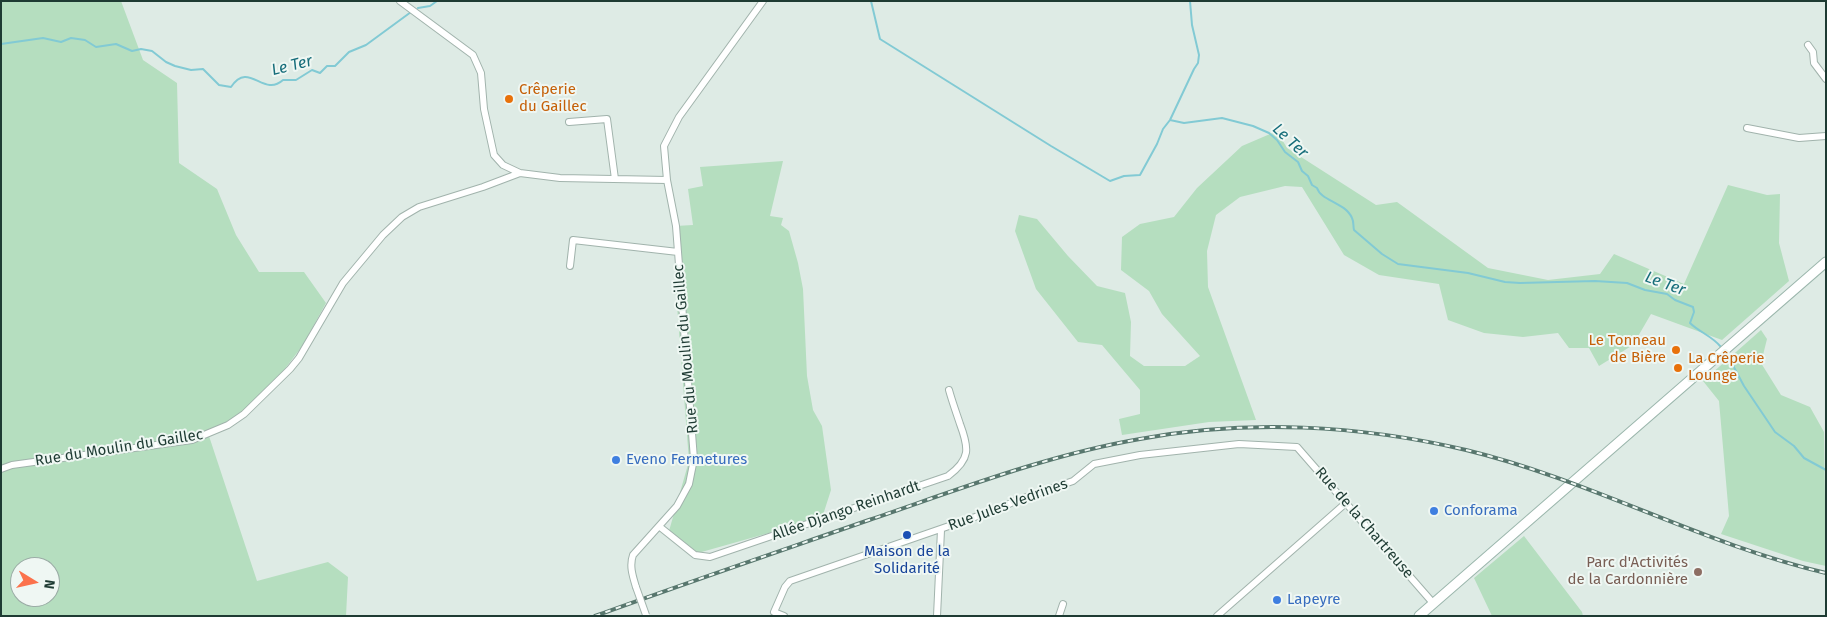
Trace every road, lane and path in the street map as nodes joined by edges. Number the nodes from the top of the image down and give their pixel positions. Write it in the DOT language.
graph roads {
  1 [pos="400,1"];
  2 [pos="763,1"];
  3 [pos="1808,45"];
  4 [pos="1826,79"];
  5 [pos="569,122"];
  6 [pos="1747,128"];
  7 [pos="1826,136"];
  8 [pos="520,173"];
  9 [pos="615,179"];
  10 [pos="667,180"];
  11 [pos="678,252"];
  12 [pos="1826,262"];
  13 [pos="570,266"];
  14 [pos="948,390"];
  15 [pos="1292,446"];
  16 [pos="1,469"];
  17 [pos="1346,502"];
  18 [pos="660,527"];
  19 [pos="941,530"];
  20 [pos="1433,603"];
  21 [pos="1063,604"];
  22 [pos="771,614"];
  23 [pos="646,615"];
  24 [pos="784,616"];
  25 [pos="936,616"];
  26 [pos="1059,616"];
  27 [pos="1216,616"];
  28 [pos="1419,616"];
  1 -- 8 [label="street"];
  2 -- 10 [label="street, Rue du Moulin du Gaillec"];
  3 -- 4 [label="street"];
  5 -- 9 [label="street"];
  6 -- 7 [label="street"];
  8 -- 9 [label="street, Rue du Moulin du Gaillec"];
  8 -- 16 [label="street, Rue du Moulin du Gaillec"];
  9 -- 10 [label="street, Rue du Moulin du Gaillec"];
  10 -- 11 [label="street, Rue du Moulin du Gaillec"];
  11 -- 13 [label="street"];
  11 -- 18 [label="street, Rue du Moulin du Gaillec"];
  12 -- 20 [label="main road"];
  14 -- 18 [label="street, Allée Django Reinhardt"];
  15 -- 17 [label="street, Rue de la Chartreuse"];
  15 -- 19 [label="street, Rue Jules Vedrines"];
  17 -- 20 [label="street, Rue de la Chartreuse"];
  17 -- 27 [label="street"];
  18 -- 23 [label="street, Rue du Moulin du Gaillec, bridge"];
  19 -- 22 [label="street, Rue Jules Vedrines"];
  19 -- 25 [label="street"];
  20 -- 28 [label="main road"];
  21 -- 26 [label="street"];
  22 -- 24 [label="street"];
}
